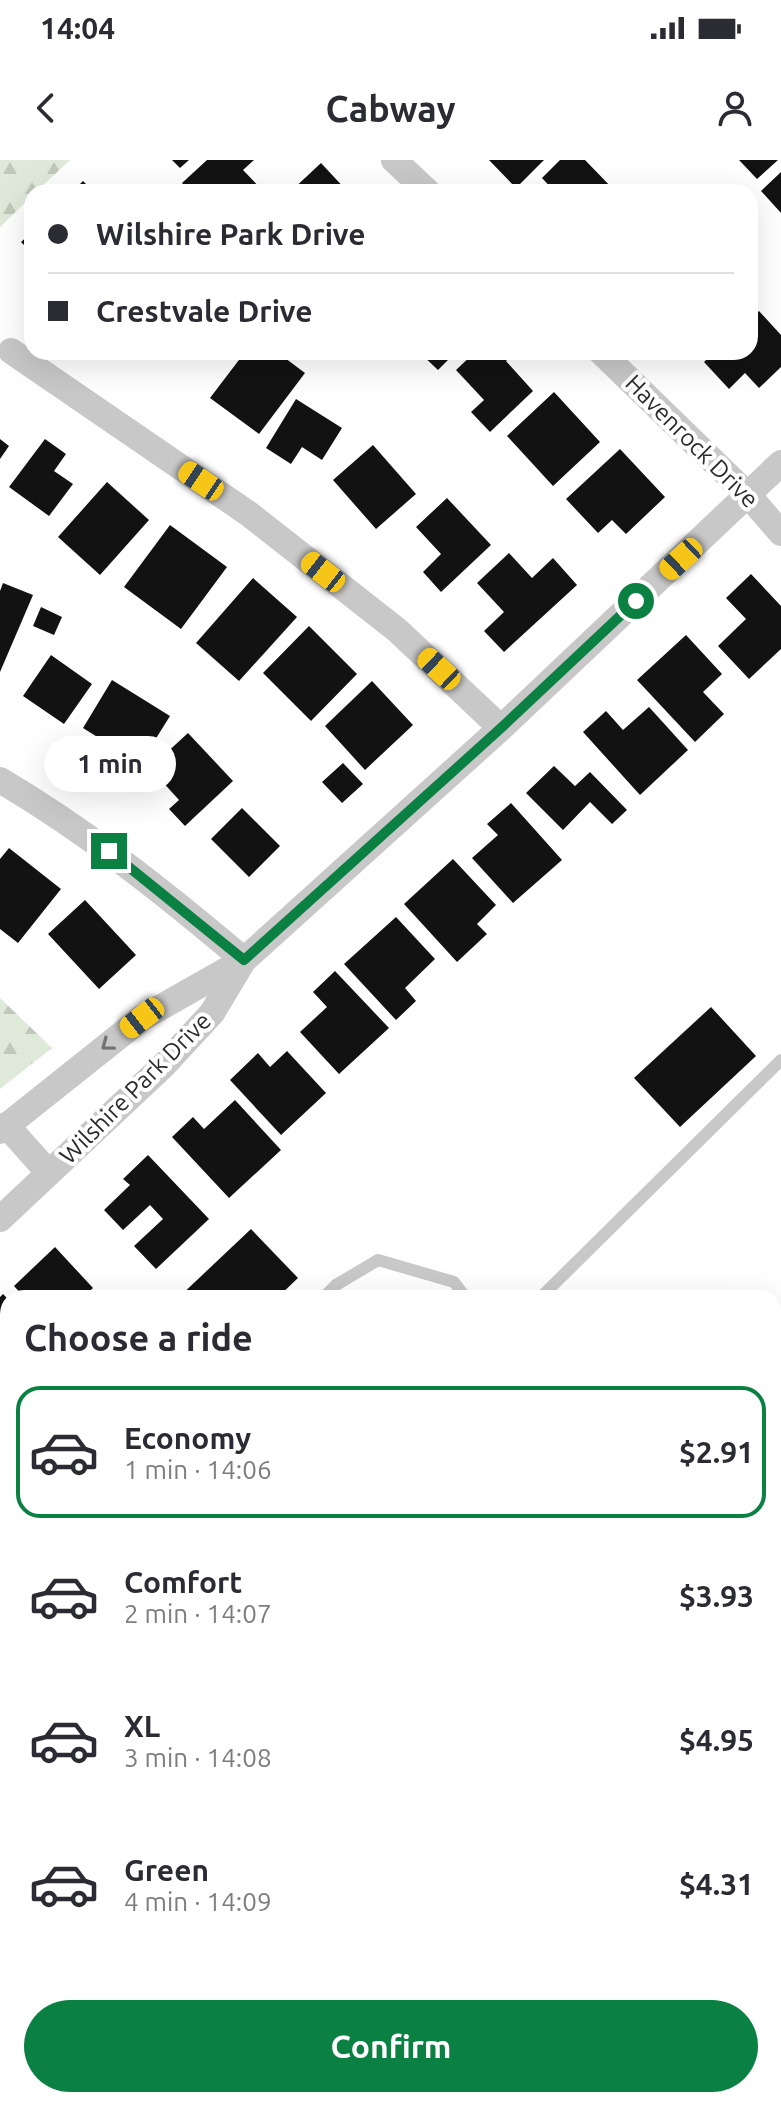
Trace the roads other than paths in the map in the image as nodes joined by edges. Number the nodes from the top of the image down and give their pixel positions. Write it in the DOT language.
graph roads {
  1 [pos="394,160"];
  2 [pos="420,184"];
  3 [pos="11,351"];
  4 [pos="24,360"];
  5 [pos="24,360"];
  6 [pos="609,360"];
  7 [pos="781,463"];
  8 [pos="748,495"];
  9 [pos="781,533"];
  10 [pos="501,728"];
  11 [pos="0,780"];
  12 [pos="244,960"];
  13 [pos="781,1060"];
  14 [pos="3,1128"];
  15 [pos="49,1173"];
  16 [pos="0,1219"];
  17 [pos="331,1290"];
  18 [pos="460,1290"];
  19 [pos="548,1290"];
  1 -- 2 [label="street"];
  3 -- 5 [label="street"];
  4 -- 10 [label="street"];
  6 -- 8 [label="street, Havenrock Drive"];
  7 -- 8 [label="street, Wilshire Park Drive"];
  8 -- 9 [label="street, Havenrock Drive"];
  8 -- 10 [label="street, Wilshire Park Drive"];
  10 -- 12 [label="street, Wilshire Park Drive"];
  11 -- 12 [label="street"];
  12 -- 14 [label="street, Wilshire Park Drive, one-way"];
  12 -- 15 [label="street, Wilshire Park Drive"];
  13 -- 19 [label="lane"];
  14 -- 15 [label="street, Wilshire Park Drive"];
  15 -- 16 [label="street, Wilshire Park Drive"];
  17 -- 18 [label="lane"];
}
